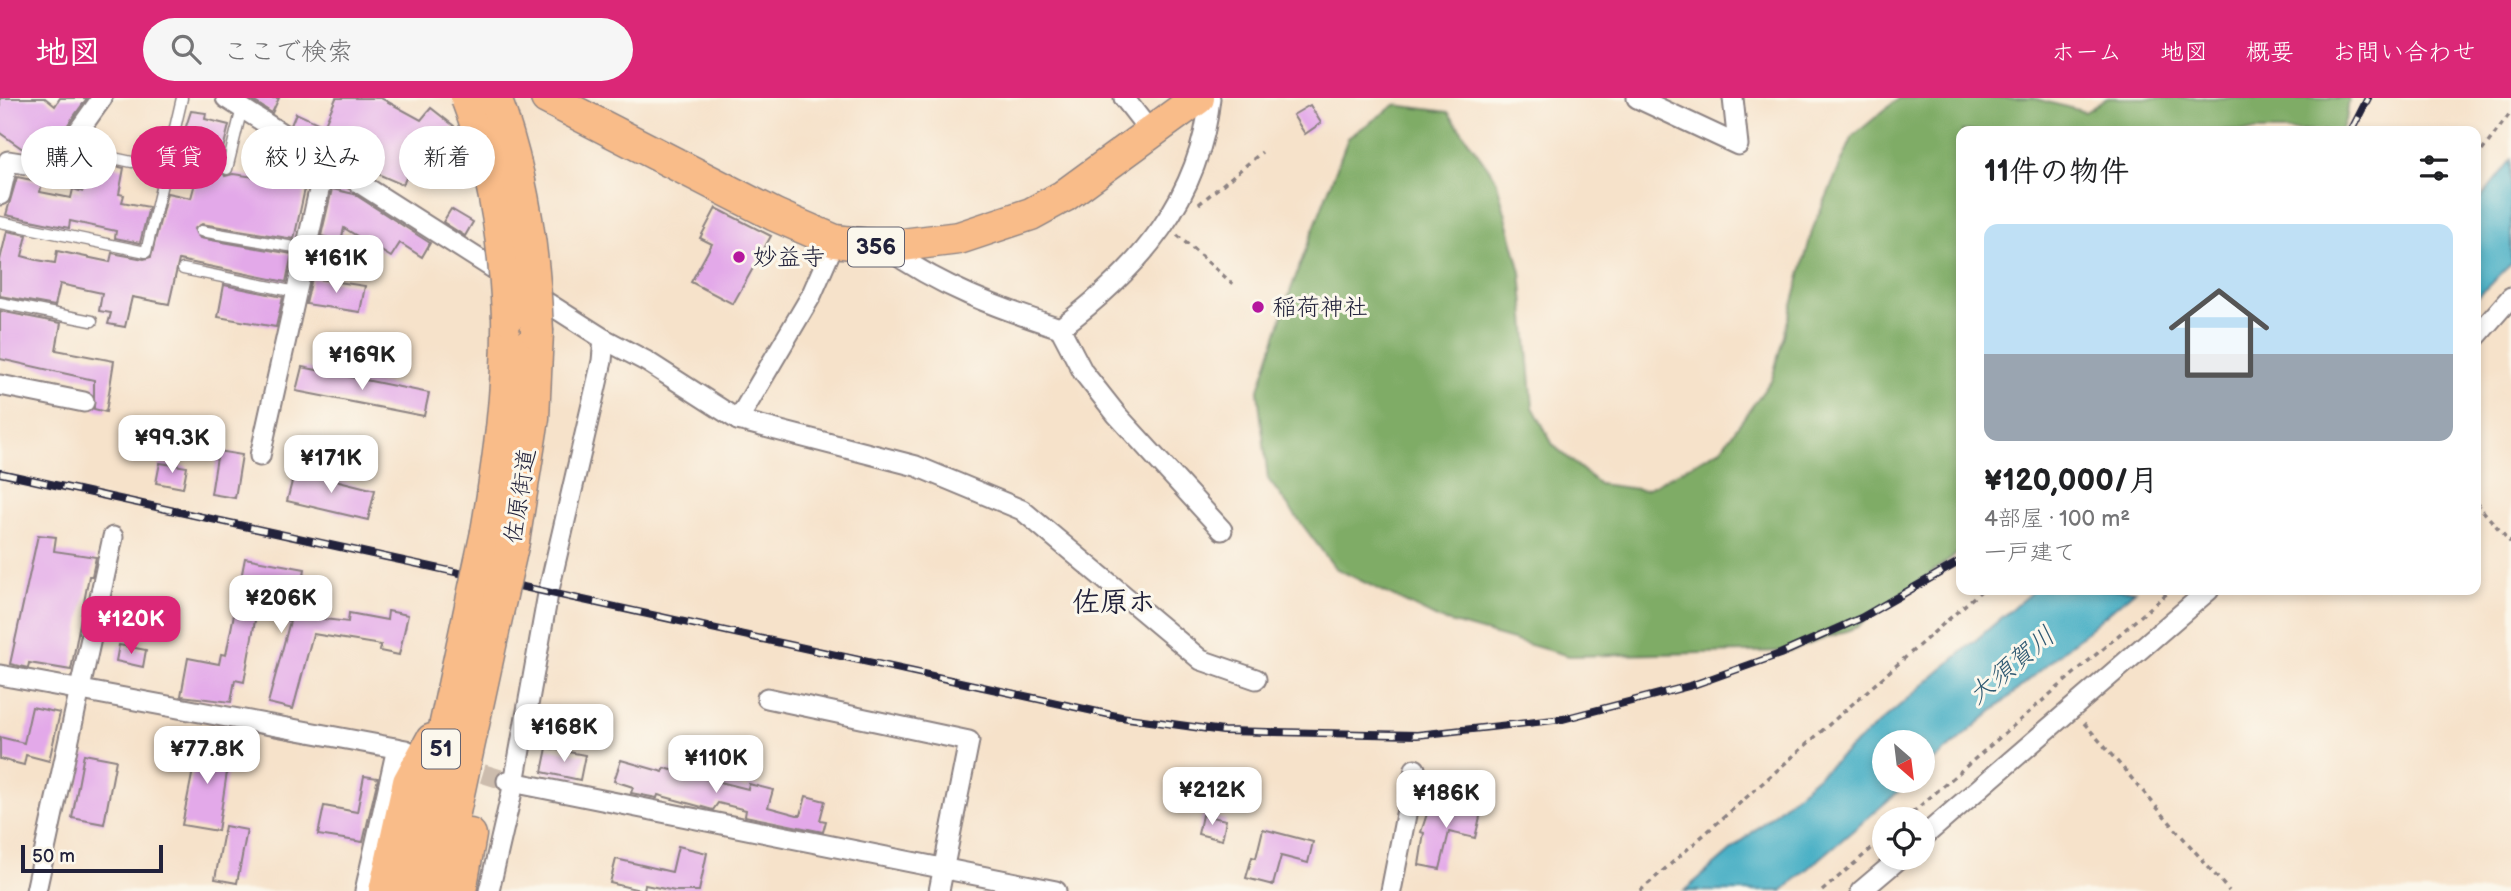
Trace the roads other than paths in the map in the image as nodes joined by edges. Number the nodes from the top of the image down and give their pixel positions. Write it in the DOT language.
graph roads {
  1 [pos="102,98"];
  2 [pos="182,98"];
  3 [pos="467,98"];
  4 [pos="495,98"];
  5 [pos="547,98"];
  6 [pos="1124,98"];
  7 [pos="1198,98"];
  8 [pos="1210,98"];
  9 [pos="1637,98"];
  10 [pos="1733,98"];
  11 [pos="234,102"];
  12 [pos="82,126"];
  13 [pos="273,126"];
  14 [pos="1152,134"];
  15 [pos="21,163"];
  16 [pos="228,169"];
  17 [pos="319,189"];
  18 [pos="372,189"];
  19 [pos="0,195"];
  20 [pos="0,222"];
  21 [pos="201,231"];
  22 [pos="835,241"];
  23 [pos="884,247"];
  24 [pos="306,249"];
  25 [pos="183,269"];
  26 [pos="296,292"];
  27 [pos="2511,298"];
  28 [pos="0,303"];
  29 [pos="92,321"];
  30 [pos="1060,328"];
  31 [pos="2481,331"];
  32 [pos="604,339"];
  33 [pos="0,385"];
  34 [pos="84,402"];
  35 [pos="738,420"];
  36 [pos="260,456"];
  37 [pos="1222,530"];
  38 [pos="113,537"];
  39 [pos="500,537"];
  40 [pos="2203,595"];
  41 [pos="0,675"];
  42 [pos="1256,679"];
  43 [pos="79,690"];
  44 [pos="766,698"];
  45 [pos="462,711"];
  46 [pos="1415,769"];
  47 [pos="510,782"];
  48 [pos="1935,827"];
  49 [pos="944,867"];
  50 [pos="1886,870"];
  51 [pos="36,891"];
  52 [pos="365,891"];
  53 [pos="385,891"];
  54 [pos="410,891"];
  55 [pos="437,891"];
  56 [pos="460,891"];
  57 [pos="489,891"];
  58 [pos="939,891"];
  59 [pos="1056,891"];
  60 [pos="1391,891"];
  61 [pos="1861,891"];
  1 -- 12 [label="street"];
  2 -- 20 [label="lane"];
  3 -- 39 [label="highway, 佐原街道 / 51, bridge"];
  4 -- 39 [label="highway, 佐原街道 / 51, bridge"];
  5 -- 22 [label="highway, 356"];
  6 -- 14 [label="street"];
  7 -- 14 [label="highway, 356"];
  8 -- 30 [label="street"];
  9 -- 10 [label="street"];
  11 -- 13 [label="street"];
  11 -- 16 [label="lane"];
  14 -- 23 [label="highway, 356"];
  15 -- 19 [label="street"];
  17 -- 24 [label="street"];
  18 -- 32 [label="street"];
  21 -- 24 [label="lane"];
  22 -- 23 [label="highway, 356"];
  22 -- 35 [label="street"];
  23 -- 30 [label="street"];
  24 -- 26 [label="street"];
  25 -- 26 [label="lane"];
  26 -- 36 [label="street"];
  27 -- 31 [label="street"];
  28 -- 29 [label="lane"];
  30 -- 37 [label="street"];
  32 -- 35 [label="street"];
  32 -- 47 [label="street"];
  33 -- 34 [label="street"];
  35 -- 42 [label="street"];
  38 -- 43 [label="street"];
  39 -- 45 [label="highway, 佐原街道 / 51, bridge"];
  40 -- 48 [label="street"];
  41 -- 43 [label="street"];
  43 -- 51 [label="street"];
  43 -- 52 [label="street"];
  44 -- 49 [label="street"];
  45 -- 53 [label="highway"];
  45 -- 54 [label="highway, 佐原街道 / 51"];
  45 -- 55 [label="highway, 佐原街道 / 51"];
  45 -- 56 [label="highway"];
  46 -- 60 [label="street"];
  47 -- 49 [label="street"];
  47 -- 57 [label="street"];
  49 -- 58 [label="street"];
  49 -- 59 [label="street"];
  50 -- 61 [label="street"];
}
